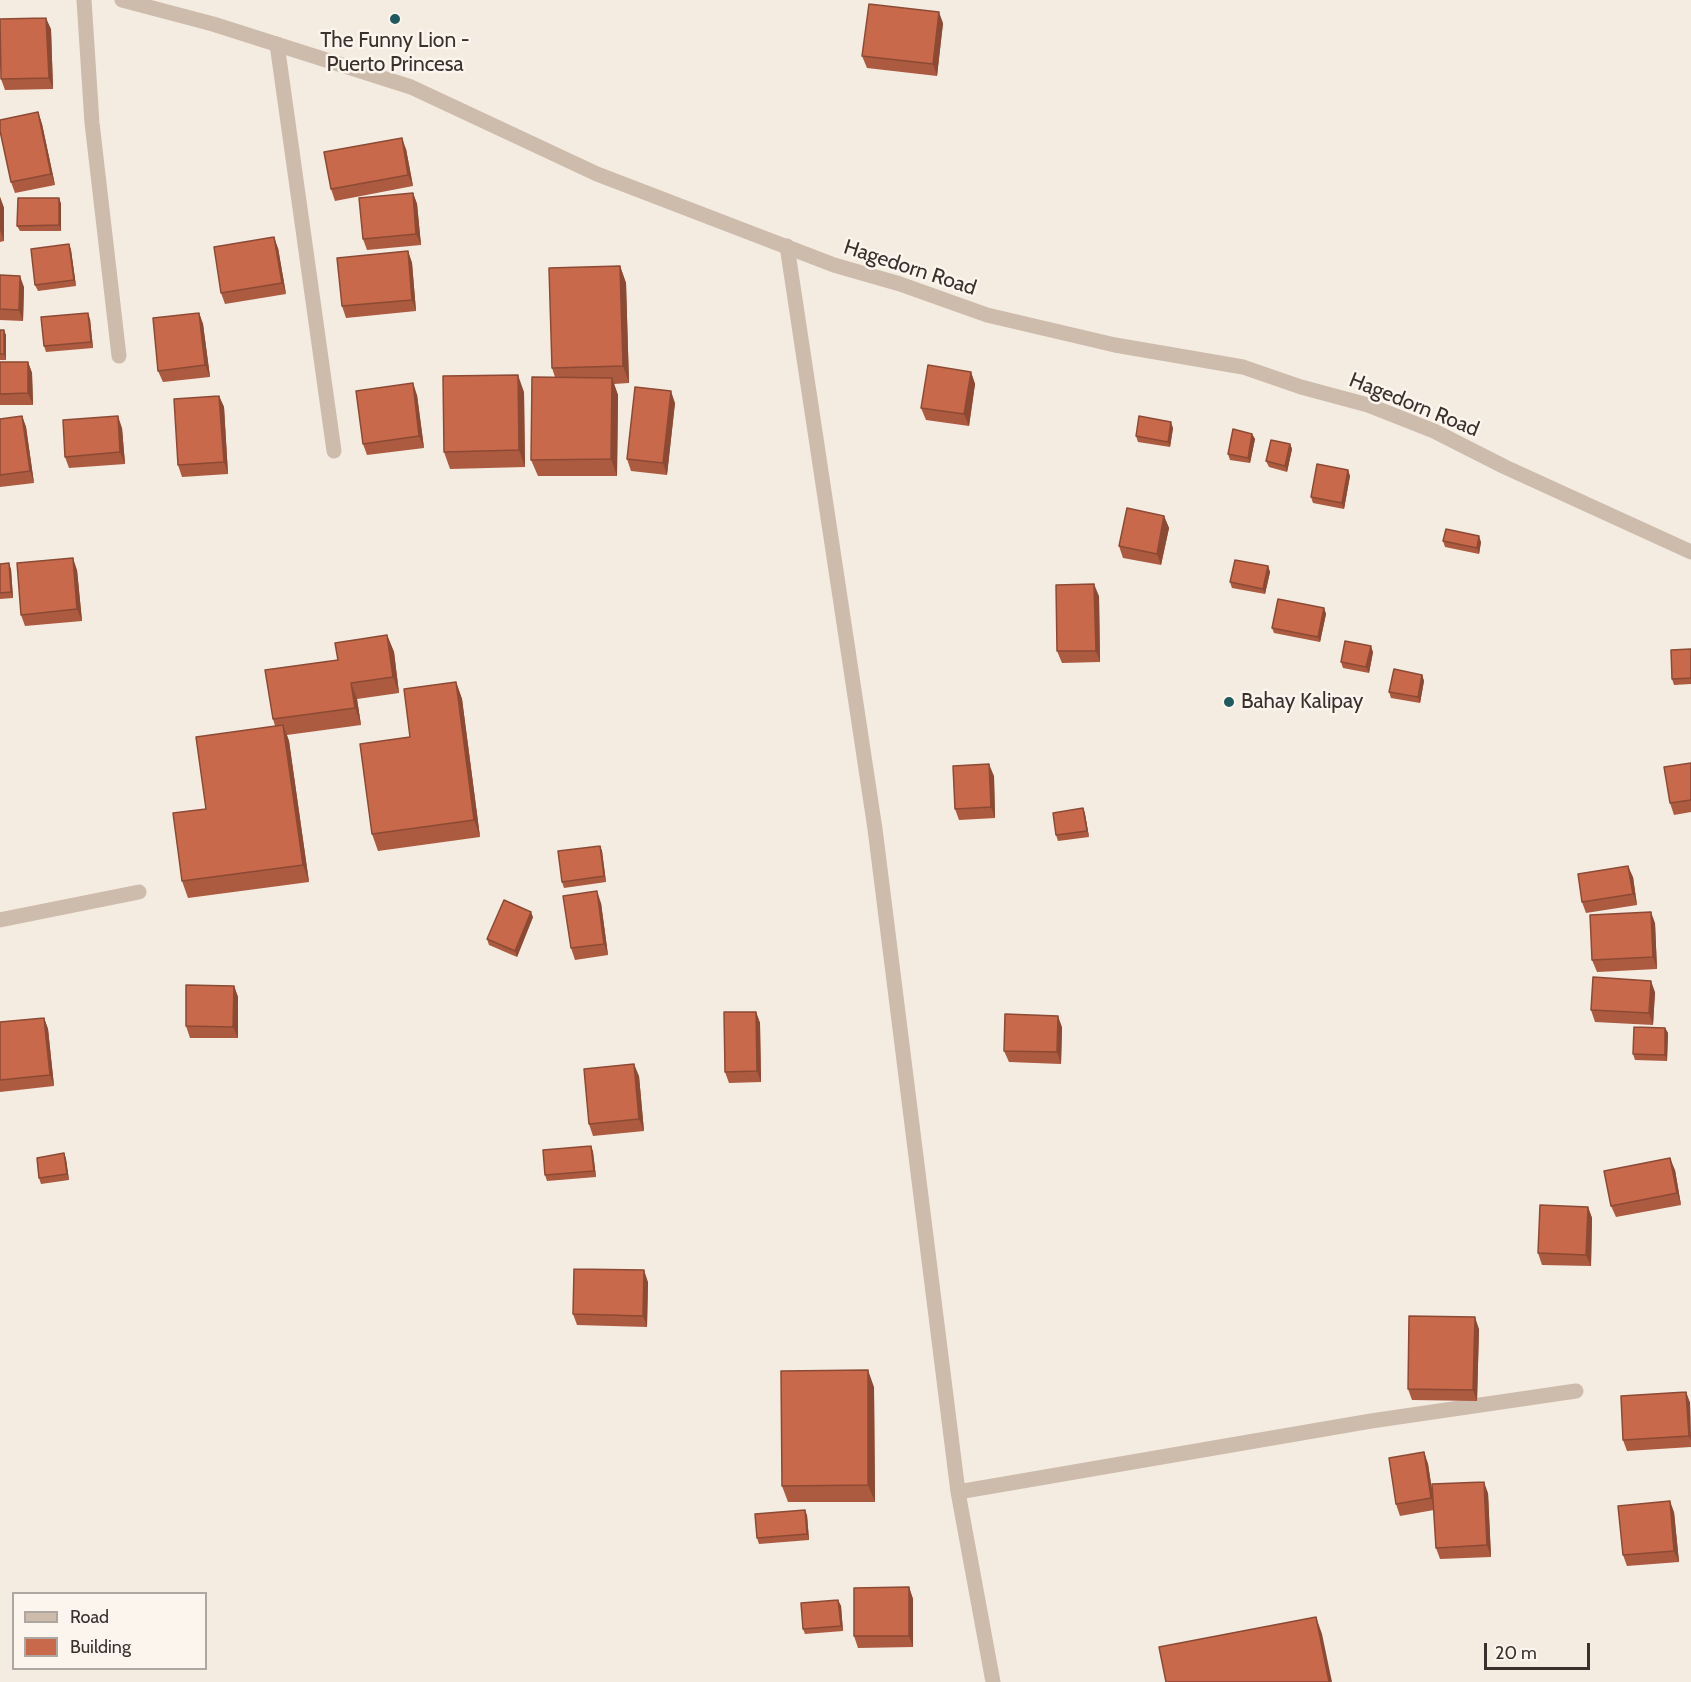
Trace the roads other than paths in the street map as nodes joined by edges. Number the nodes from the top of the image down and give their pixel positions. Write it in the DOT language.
graph roads {
  1 [pos="84,0"];
  2 [pos="122,0"];
  3 [pos="277,44"];
  4 [pos="787,246"];
  5 [pos="119,356"];
  6 [pos="334,452"];
  7 [pos="1691,552"];
  8 [pos="139,892"];
  9 [pos="0,920"];
  10 [pos="1576,1391"];
  11 [pos="958,1492"];
  12 [pos="993,1682"];
  1 -- 5 [label="street"];
  2 -- 3 [label="street, Hagedorn Road"];
  3 -- 4 [label="street, Hagedorn Road"];
  3 -- 6 [label="street"];
  4 -- 7 [label="street, Hagedorn Road"];
  4 -- 11 [label="street"];
  8 -- 9 [label="street"];
  10 -- 11 [label="street"];
  11 -- 12 [label="street"];
}
